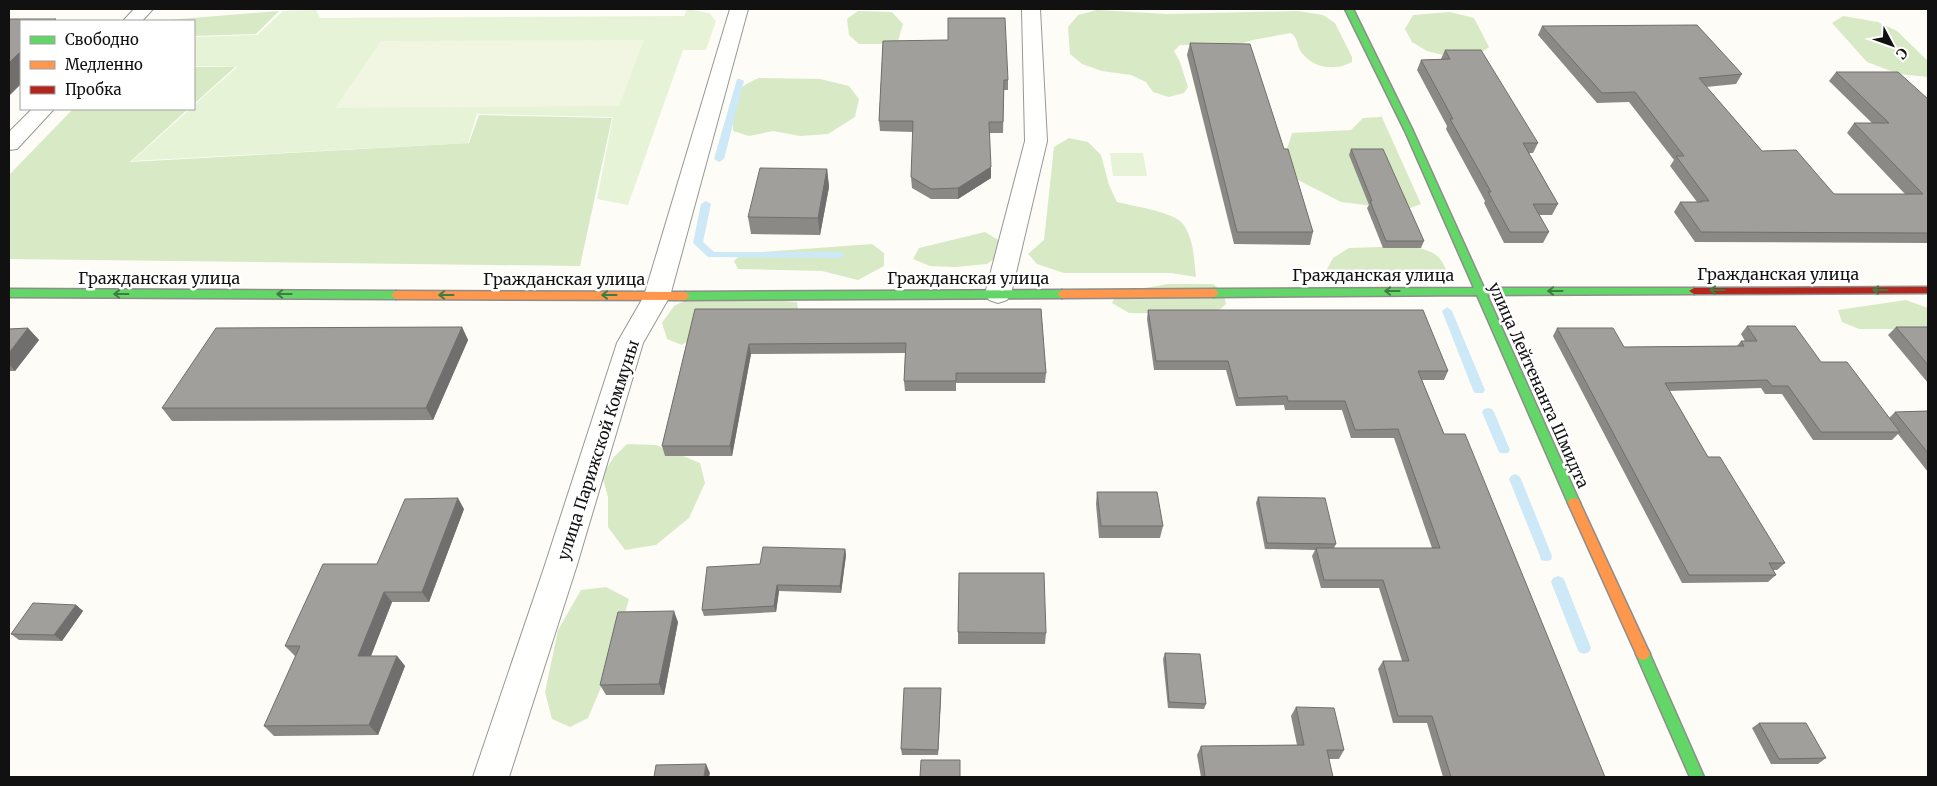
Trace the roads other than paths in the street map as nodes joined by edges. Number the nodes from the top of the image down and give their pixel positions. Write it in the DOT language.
graph roads {
  1 [pos="144,9"];
  2 [pos="740,9"];
  3 [pos="1031,9"];
  4 [pos="1348,9"];
  5 [pos="133,20"];
  6 [pos="43,110"];
  7 [pos="9,144"];
  8 [pos="1928,290"];
  9 [pos="1478,291"];
  10 [pos="9,293"];
  11 [pos="998,294"];
  12 [pos="657,296"];
  13 [pos="491,777"];
  14 [pos="1697,777"];
  1 -- 5 [label="street"];
  2 -- 12 [label="street, улица Парижской Коммуны"];
  3 -- 11 [label="street"];
  4 -- 9 [label="street, улица Лейтенанта Шмидта"];
  6 -- 7 [label="street"];
  8 -- 9 [label="street, Гражданская улица, one-way"];
  9 -- 11 [label="street, Гражданская улица, one-way"];
  9 -- 14 [label="street, улица Лейтенанта Шмидта"];
  12 -- 10 [label="street, Гражданская улица, one-way"];
  11 -- 12 [label="street, Гражданская улица"];
  12 -- 13 [label="street, улица Парижской Коммуны"];
}
